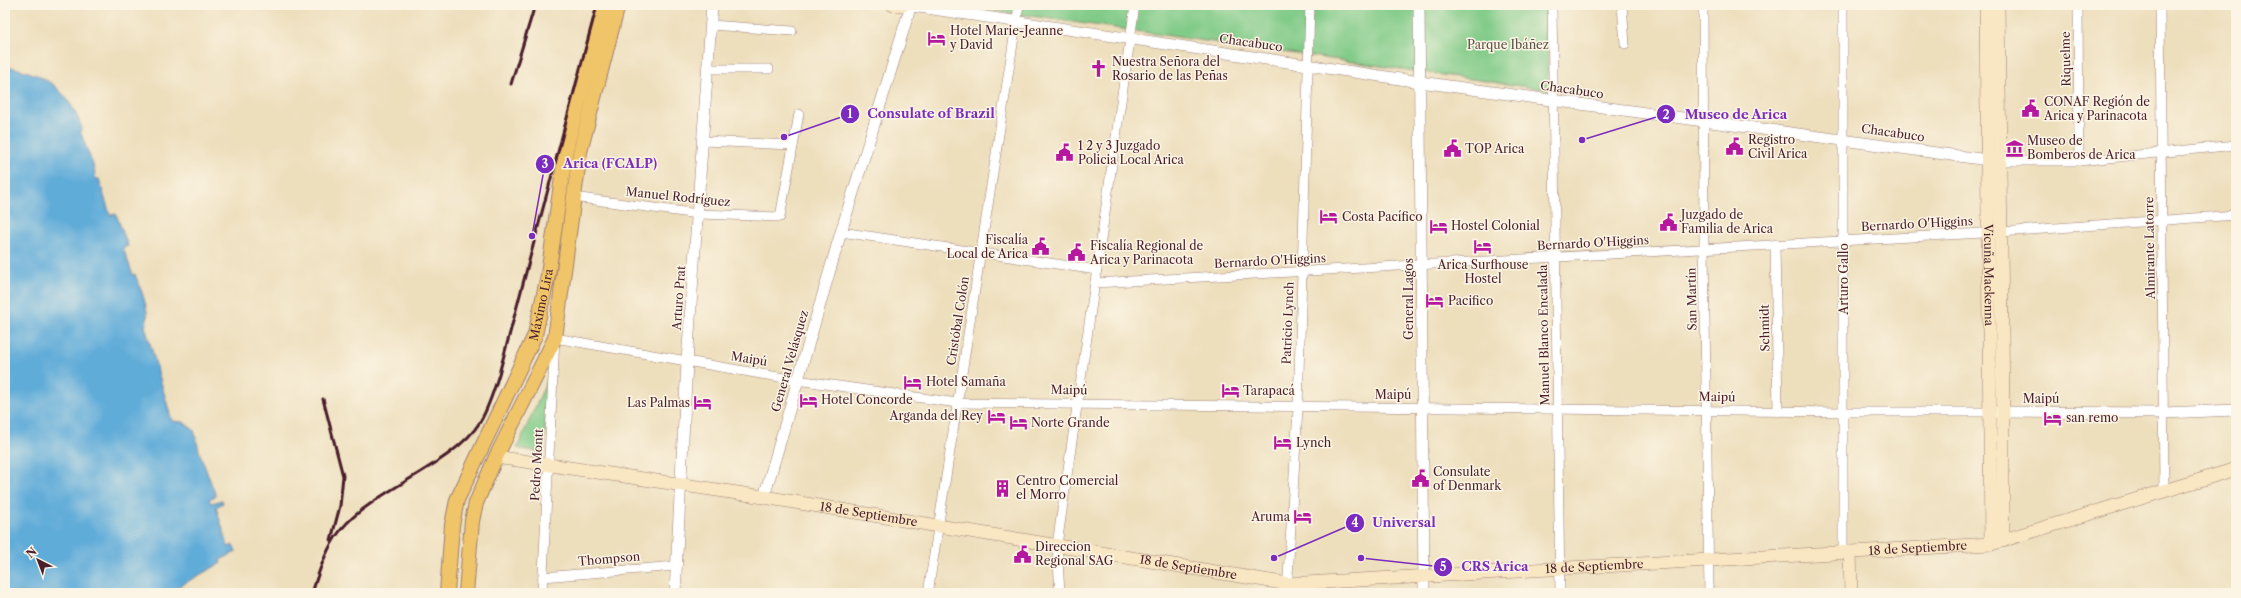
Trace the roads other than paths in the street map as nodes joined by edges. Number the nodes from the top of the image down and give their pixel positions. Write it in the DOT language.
graph roads {
  1 [pos="605,5"];
  2 [pos="626,5"];
  3 [pos="712,5"];
  4 [pos="893,5"];
  5 [pos="908,5"];
  6 [pos="1019,5"];
  7 [pos="1135,5"];
  8 [pos="1310,5"];
  9 [pos="1419,5"];
  10 [pos="1552,5"];
  11 [pos="1622,5"];
  12 [pos="1703,5"];
  13 [pos="1843,5"];
  14 [pos="1986,5"];
  15 [pos="1998,5"];
  16 [pos="2078,5"];
  17 [pos="2160,5"];
  18 [pos="616,11"];
  19 [pos="1016,22"];
  20 [pos="711,25"];
  21 [pos="792,31"];
  22 [pos="1130,38"];
  23 [pos="1625,44"];
  24 [pos="1308,65"];
  25 [pos="708,69"];
  26 [pos="769,69"];
  27 [pos="1420,82"];
  28 [pos="1553,100"];
  29 [pos="799,114"];
  30 [pos="1704,121"];
  31 [pos="1844,140"];
  32 [pos="704,141"];
  33 [pos="793,145"];
  34 [pos="2236,145"];
  35 [pos="2161,153"];
  36 [pos="1994,160"];
  37 [pos="2080,161"];
  38 [pos="573,197"];
  39 [pos="698,214"];
  40 [pos="2236,215"];
  41 [pos="2162,221"];
  42 [pos="841,232"];
  43 [pos="1995,232"];
  44 [pos="1844,240"];
  45 [pos="1775,244"];
  46 [pos="1704,248"];
  47 [pos="980,253"];
  48 [pos="1555,257"];
  49 [pos="1422,265"];
  50 [pos="1097,270"];
  51 [pos="1302,272"];
  52 [pos="1095,283"];
  53 [pos="555,338"];
  54 [pos="687,362"];
  55 [pos="798,380"];
  56 [pos="957,403"];
  57 [pos="1077,403"];
  58 [pos="1298,408"];
  59 [pos="1422,408"];
  60 [pos="1557,409"];
  61 [pos="1706,410"];
  62 [pos="2236,410"];
  63 [pos="1778,411"];
  64 [pos="1844,412"];
  65 [pos="1997,412"];
  66 [pos="2164,413"];
  67 [pos="496,457"];
  68 [pos="549,465"];
  69 [pos="2236,470"];
  70 [pos="680,483"];
  71 [pos="2164,491"];
  72 [pos="764,497"];
  73 [pos="939,525"];
  74 [pos="1997,542"];
  75 [pos="1057,545"];
  76 [pos="1847,552"];
  77 [pos="1708,560"];
  78 [pos="676,566"];
  79 [pos="1560,568"];
  80 [pos="1424,576"];
  81 [pos="543,577"];
  82 [pos="1288,588"];
  83 [pos="447,593"];
  84 [pos="466,593"];
  85 [pos="542,593"];
  86 [pos="675,593"];
  87 [pos="928,593"];
  88 [pos="1060,593"];
  89 [pos="1424,593"];
  90 [pos="1560,593"];
  91 [pos="1709,593"];
  92 [pos="1851,593"];
  1 -- 83 [label="main road, Máximo Lira"];
  2 -- 18 [label="main road"];
  3 -- 20 [label="street, Arturo Prat"];
  4 -- 5 [label="main road"];
  5 -- 19 [label="street, Chacabuco"];
  5 -- 42 [label="street, General Velásquez"];
  6 -- 19 [label="street, Cristóbal Colón"];
  7 -- 22 [label="street"];
  8 -- 24 [label="street, Patricio Lynch"];
  9 -- 27 [label="street, General Lagos"];
  10 -- 28 [label="street, Manuel Blanco Encalada"];
  11 -- 23 [label="street"];
  12 -- 30 [label="street, San Martín"];
  13 -- 31 [label="street, Arturo Gallo"];
  14 -- 36 [label="main road, Vicuña Mackenna"];
  15 -- 36 [label="main road, Vicuña Mackenna"];
  16 -- 37 [label="street, Riquelme"];
  17 -- 35 [label="street, Almirante Latorre"];
  18 -- 38 [label="main road, Máximo Lira"];
  19 -- 22 [label="street, Chacabuco"];
  19 -- 47 [label="street, Cristóbal Colón"];
  20 -- 21 [label="street"];
  20 -- 25 [label="street, Arturo Prat"];
  22 -- 24 [label="street, Chacabuco"];
  22 -- 50 [label="street"];
  24 -- 27 [label="street, Chacabuco"];
  24 -- 51 [label="street, Patricio Lynch"];
  25 -- 26 [label="street"];
  25 -- 32 [label="street, Arturo Prat"];
  27 -- 28 [label="street, Chacabuco"];
  27 -- 49 [label="street, General Lagos"];
  28 -- 30 [label="street, Chacabuco"];
  28 -- 48 [label="street, Manuel Blanco Encalada"];
  29 -- 33 [label="street"];
  30 -- 31 [label="street, Chacabuco"];
  30 -- 46 [label="street, San Martín"];
  31 -- 36 [label="street, Chacabuco"];
  31 -- 44 [label="street, Arturo Gallo"];
  32 -- 33 [label="street"];
  32 -- 39 [label="street, Arturo Prat"];
  33 -- 39 [label="street, Manuel Rodríguez"];
  34 -- 35 [label="street, Chacabuco"];
  35 -- 37 [label="street, Chacabuco"];
  35 -- 41 [label="street, Almirante Latorre"];
  36 -- 37 [label="street, Chacabuco"];
  36 -- 43 [label="main road, Vicuña Mackenna"];
  38 -- 39 [label="street, Manuel Rodríguez"];
  38 -- 53 [label="main road, Máximo Lira"];
  39 -- 54 [label="street, Arturo Prat"];
  40 -- 41 [label="street, Bernardo O'Higgins"];
  41 -- 43 [label="street, Bernardo O'Higgins"];
  41 -- 66 [label="street, Almirante Latorre"];
  42 -- 47 [label="street"];
  42 -- 55 [label="street, General Velásquez"];
  43 -- 44 [label="street, Bernardo O'Higgins"];
  43 -- 65 [label="main road, Vicuña Mackenna"];
  44 -- 45 [label="street, Bernardo O'Higgins"];
  44 -- 64 [label="street, Arturo Gallo"];
  45 -- 46 [label="street, Bernardo O'Higgins"];
  45 -- 63 [label="street, Schmidt"];
  46 -- 48 [label="street, Bernardo O'Higgins"];
  46 -- 61 [label="street, San Martín"];
  47 -- 50 [label="street"];
  47 -- 56 [label="street, Cristóbal Colón"];
  48 -- 49 [label="street, Bernardo O'Higgins"];
  48 -- 60 [label="street, Manuel Blanco Encalada"];
  49 -- 51 [label="street, Bernardo O'Higgins"];
  49 -- 59 [label="street, General Lagos"];
  50 -- 52 [label="street"];
  51 -- 52 [label="street, Bernardo O'Higgins"];
  51 -- 58 [label="street, Patricio Lynch"];
  52 -- 57 [label="street"];
  53 -- 54 [label="street, Maipú"];
  53 -- 67 [label="main road, Máximo Lira"];
  53 -- 68 [label="street, Pedro Montt"];
  54 -- 55 [label="street, Maipú"];
  54 -- 70 [label="street, Arturo Prat"];
  55 -- 56 [label="street, Maipú"];
  55 -- 72 [label="street, General Velásquez"];
  56 -- 57 [label="street, Maipú"];
  56 -- 73 [label="street, Cristóbal Colón"];
  57 -- 58 [label="street, Maipú"];
  57 -- 75 [label="street"];
  58 -- 59 [label="street, Maipú"];
  58 -- 82 [label="street, Patricio Lynch"];
  59 -- 60 [label="street, Maipú"];
  59 -- 80 [label="street, General Lagos"];
  60 -- 61 [label="street, Maipú"];
  60 -- 79 [label="street, Manuel Blanco Encalada"];
  61 -- 63 [label="street, Maipú"];
  61 -- 77 [label="street, San Martín"];
  62 -- 66 [label="street, Maipú"];
  63 -- 64 [label="street, Maipú"];
  64 -- 65 [label="street, Maipú"];
  64 -- 76 [label="street, Arturo Gallo"];
  65 -- 66 [label="street, Maipú"];
  65 -- 74 [label="main road, Vicuña Mackenna"];
  66 -- 71 [label="street, Almirante Latorre"];
  67 -- 68 [label="main road, 18 de Septiembre"];
  67 -- 84 [label="main road, Máximo Lira"];
  68 -- 70 [label="main road, 18 de Septiembre"];
  68 -- 81 [label="street, Pedro Montt"];
  69 -- 71 [label="main road, 18 de Septiembre"];
  70 -- 72 [label="main road, 18 de Septiembre"];
  70 -- 78 [label="street, Arturo Prat"];
  71 -- 74 [label="main road, 18 de Septiembre"];
  72 -- 73 [label="main road, 18 de Septiembre"];
  73 -- 75 [label="main road, 18 de Septiembre"];
  73 -- 87 [label="street, Cristóbal Colón"];
  74 -- 76 [label="main road, 18 de Septiembre"];
  75 -- 82 [label="main road, 18 de Septiembre"];
  75 -- 88 [label="street"];
  76 -- 77 [label="main road, 18 de Septiembre"];
  76 -- 92 [label="main road, Arturo Gallo"];
  77 -- 79 [label="main road, 18 de Septiembre"];
  77 -- 91 [label="street, San Martín"];
  78 -- 81 [label="street, Thompson"];
  78 -- 86 [label="street, Arturo Prat"];
  79 -- 80 [label="main road, 18 de Septiembre"];
  79 -- 90 [label="street, Manuel Blanco Encalada"];
  80 -- 82 [label="main road, 18 de Septiembre"];
  80 -- 89 [label="street, General Lagos"];
  81 -- 85 [label="street, Pedro Montt"];
}
